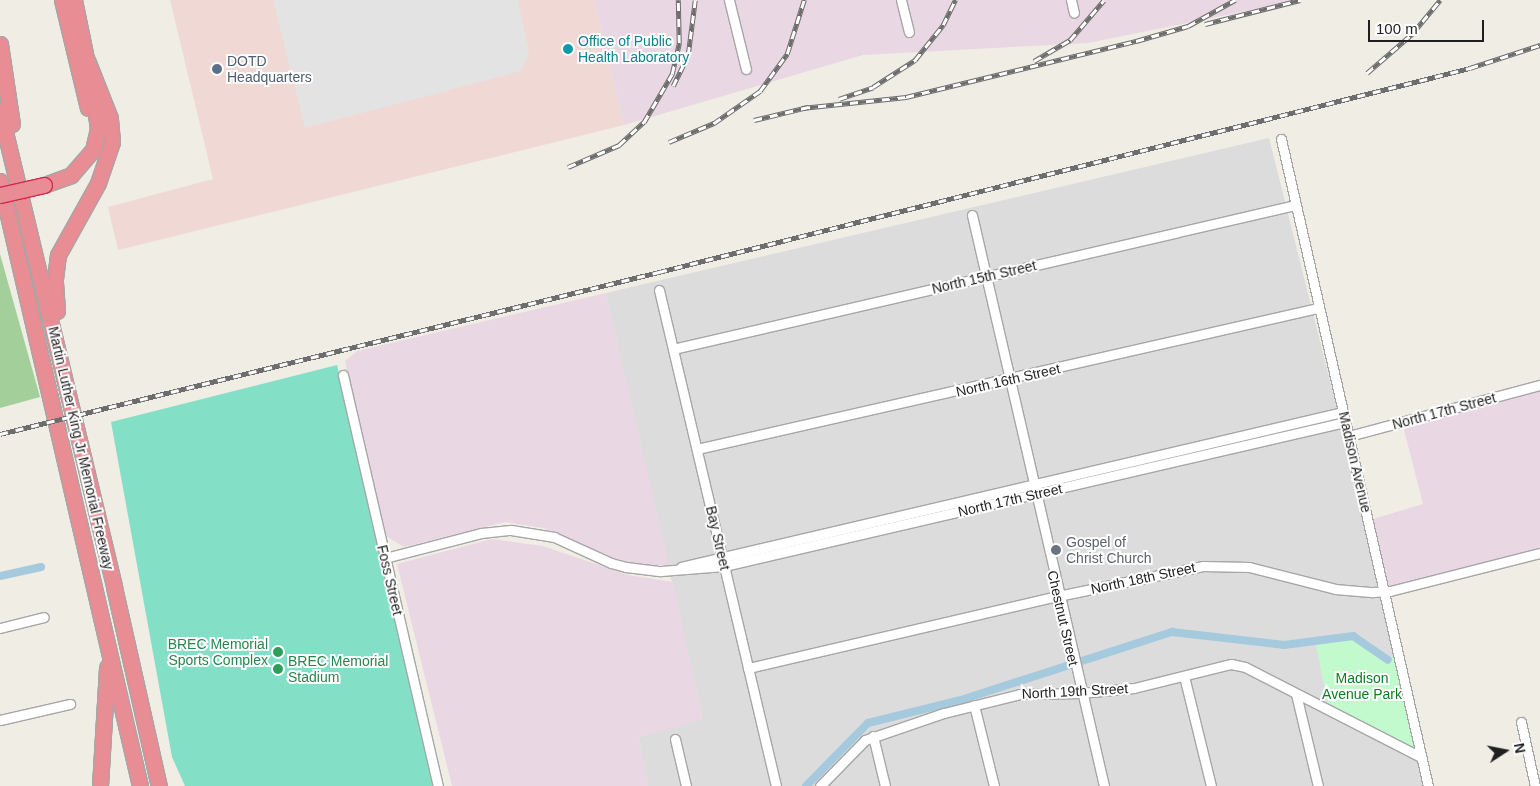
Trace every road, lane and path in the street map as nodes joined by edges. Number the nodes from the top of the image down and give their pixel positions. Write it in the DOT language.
graph roads {
  1 [pos="62,0"];
  2 [pos="74,0"];
  3 [pos="729,0"];
  4 [pos="901,0"];
  5 [pos="1071,0"];
  6 [pos="1074,13"];
  7 [pos="909,32"];
  8 [pos="0,44"];
  9 [pos="87,60"];
  10 [pos="746,69"];
  11 [pos="0,111"];
  12 [pos="1281,139"];
  13 [pos="0,181"];
  14 [pos="43,183"];
  15 [pos="0,190"];
  16 [pos="0,195"];
  17 [pos="1295,205"];
  18 [pos="0,206"];
  19 [pos="26,215"];
  20 [pos="972,215"];
  21 [pos="18,258"];
  22 [pos="986,276"];
  23 [pos="659,290"];
  24 [pos="1318,308"];
  25 [pos="673,349"];
  26 [pos="59,355"];
  27 [pos="343,375"];
  28 [pos="1009,380"];
  29 [pos="1540,385"];
  30 [pos="1343,412"];
  31 [pos="1346,422"];
  32 [pos="1349,436"];
  33 [pos="697,449"];
  34 [pos="1140,458"];
  35 [pos="1142,470"];
  36 [pos="1033,483"];
  37 [pos="1036,495"];
  38 [pos="836,529"];
  39 [pos="838,540"];
  40 [pos="1540,553"];
  41 [pos="722,556"];
  42 [pos="385,558"];
  43 [pos="724,566"];
  44 [pos="674,570"];
  45 [pos="1384,591"];
  46 [pos="1058,596"];
  47 [pos="44,617"];
  48 [pos="0,628"];
  49 [pos="105,635"];
  50 [pos="748,668"];
  51 [pos="1184,676"];
  52 [pos="1081,693"];
  53 [pos="1296,694"];
  54 [pos="70,704"];
  55 [pos="974,705"];
  56 [pos="0,720"];
  57 [pos="1521,722"];
  58 [pos="146,724"];
  59 [pos="873,736"];
  60 [pos="675,739"];
  61 [pos="1421,757"];
  62 [pos="1536,771"];
  63 [pos="100,786"];
  64 [pos="140,786"];
  65 [pos="158,786"];
  66 [pos="167,786"];
  67 [pos="438,786"];
  68 [pos="686,786"];
  69 [pos="776,786"];
  70 [pos="820,786"];
  71 [pos="885,786"];
  72 [pos="994,786"];
  73 [pos="1104,786"];
  74 [pos="1211,786"];
  75 [pos="1318,786"];
  76 [pos="1428,786"];
  77 [pos="1536,786"];
  1 -- 14 [label="highway"];
  2 -- 9 [label="highway"];
  3 -- 10 [label="street"];
  4 -- 7 [label="street"];
  5 -- 6 [label="street"];
  8 -- 19 [label="highway"];
  9 -- 14 [label="highway"];
  9 -- 26 [label="highway"];
  11 -- 19 [label="highway, Martin Luther King Jr Memorial Freeway"];
  12 -- 17 [label="street, Madison Avenue"];
  13 -- 21 [label="highway, Martin Luther King Jr Memorial Freeway"];
  14 -- 15 [label="highway"];
  14 -- 16 [label="highway, bridge"];
  17 -- 22 [label="street, North 15th Street"];
  17 -- 24 [label="street, Madison Avenue"];
  18 -- 21 [label="highway"];
  19 -- 26 [label="highway, Martin Luther King Jr Memorial Freeway"];
  20 -- 22 [label="street, Chestnut Street"];
  21 -- 49 [label="highway, Martin Luther King Jr Memorial Freeway"];
  22 -- 25 [label="street, North 15th Street"];
  22 -- 28 [label="street, Chestnut Street"];
  23 -- 25 [label="street, Bay Street"];
  24 -- 28 [label="street, North 16th Street"];
  24 -- 30 [label="street, Madison Avenue"];
  25 -- 33 [label="street, Bay Street"];
  26 -- 58 [label="highway, Martin Luther King Jr Memorial Freeway"];
  27 -- 42 [label="street, Foss Street"];
  28 -- 33 [label="street, North 16th Street"];
  28 -- 36 [label="street, Chestnut Street"];
  29 -- 32 [label="street, North 17th Street"];
  30 -- 31 [label="street, Madison Avenue"];
  30 -- 34 [label="street, North 17th Street"];
  31 -- 32 [label="street, Madison Avenue"];
  31 -- 35 [label="street, North 17th Street"];
  32 -- 45 [label="street, Madison Avenue"];
  33 -- 41 [label="street, Bay Street"];
  34 -- 35 [label="street"];
  34 -- 36 [label="street, North 17th Street"];
  35 -- 37 [label="street, North 17th Street"];
  36 -- 37 [label="street, Chestnut Street"];
  36 -- 38 [label="street, North 17th Street"];
  37 -- 39 [label="street, North 17th Street"];
  37 -- 46 [label="street, Chestnut Street"];
  38 -- 39 [label="street"];
  38 -- 41 [label="street, North 17th Street"];
  39 -- 43 [label="street, North 17th Street"];
  40 -- 45 [label="street, North 18th Street"];
  41 -- 43 [label="street, Bay Street"];
  41 -- 44 [label="street, North 17th Street"];
  42 -- 44 [label="street, North 17th Street"];
  42 -- 67 [label="street, Foss Street"];
  43 -- 44 [label="street, North 17th Street"];
  43 -- 50 [label="street, Bay Street"];
  45 -- 46 [label="street, North 18th Street"];
  45 -- 61 [label="street, Madison Avenue"];
  46 -- 50 [label="street, North 18th Street"];
  46 -- 52 [label="street, Chestnut Street"];
  47 -- 48 [label="street"];
  49 -- 63 [label="highway"];
  49 -- 64 [label="highway, Martin Luther King Jr Memorial Freeway"];
  50 -- 69 [label="street, Bay Street"];
  51 -- 52 [label="street, North 19th Street"];
  51 -- 53 [label="street, North 19th Street"];
  51 -- 74 [label="street"];
  52 -- 55 [label="street, North 19th Street"];
  52 -- 73 [label="street, Chestnut Street"];
  53 -- 61 [label="street, North 19th Street"];
  53 -- 75 [label="street"];
  54 -- 56 [label="street"];
  55 -- 59 [label="street, North 19th Street"];
  55 -- 72 [label="street"];
  57 -- 62 [label="street"];
  58 -- 65 [label="highway, Martin Luther King Jr Memorial Freeway"];
  58 -- 66 [label="highway"];
  59 -- 70 [label="street, North 19th Street"];
  59 -- 71 [label="street"];
  60 -- 68 [label="street"];
  61 -- 76 [label="street, Madison Avenue"];
  62 -- 77 [label="street"];
}
